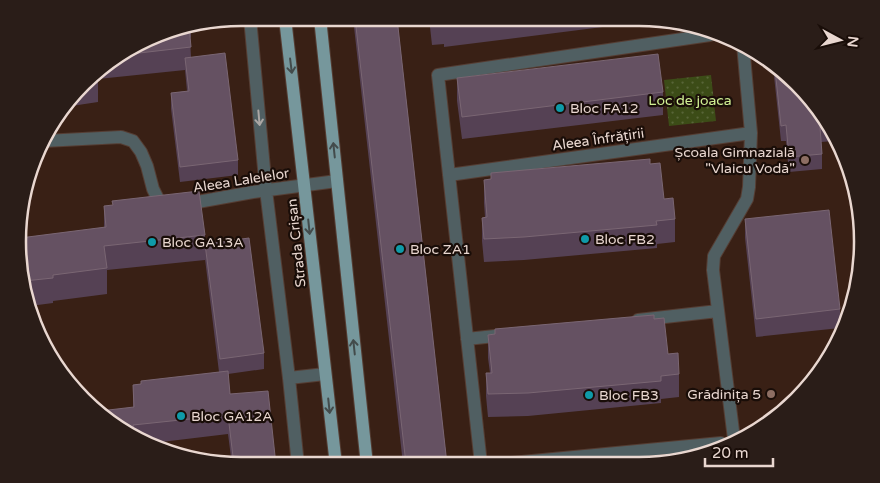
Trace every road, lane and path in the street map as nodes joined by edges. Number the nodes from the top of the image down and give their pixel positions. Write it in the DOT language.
graph roads {
  1 [pos="251,26"];
  2 [pos="287,26"];
  3 [pos="321,26"];
  4 [pos="702,36"];
  5 [pos="744,54"];
  6 [pos="751,133"];
  7 [pos="51,141"];
  8 [pos="449,175"];
  9 [pos="337,181"];
  10 [pos="305,185"];
  11 [pos="266,190"];
  12 [pos="718,310"];
  13 [pos="621,322"];
  14 [pos="515,334"];
  15 [pos="467,339"];
  16 [pos="325,374"];
  17 [pos="289,378"];
  18 [pos="734,435"];
  19 [pos="711,444"];
  20 [pos="297,457"];
  21 [pos="335,457"];
  22 [pos="366,457"];
  23 [pos="479,457"];
  24 [pos="574,457"];
  1 -- 11 [label="street, one-way"];
  2 -- 10 [label="main road, Strada Crișan, one-way"];
  9 -- 3 [label="main road, one-way"];
  4 -- 8 [label="street"];
  5 -- 6 [label="street"];
  6 -- 8 [label="street, Aleea Înfrățirii"];
  6 -- 12 [label="street"];
  7 -- 11 [label="street, Aleea Lalelelor"];
  8 -- 15 [label="street"];
  9 -- 10 [label="street, Aleea Lalelelor"];
  22 -- 9 [label="main road, one-way"];
  10 -- 11 [label="street, Aleea Lalelelor"];
  10 -- 16 [label="main road, Strada Crișan, one-way"];
  11 -- 17 [label="street"];
  12 -- 13 [label="street"];
  12 -- 18 [label="street"];
  14 -- 15 [label="street"];
  15 -- 23 [label="street"];
  16 -- 17 [label="street"];
  16 -- 21 [label="main road, Strada Crișan, one-way"];
  17 -- 20 [label="street"];
  19 -- 24 [label="street"];
}
